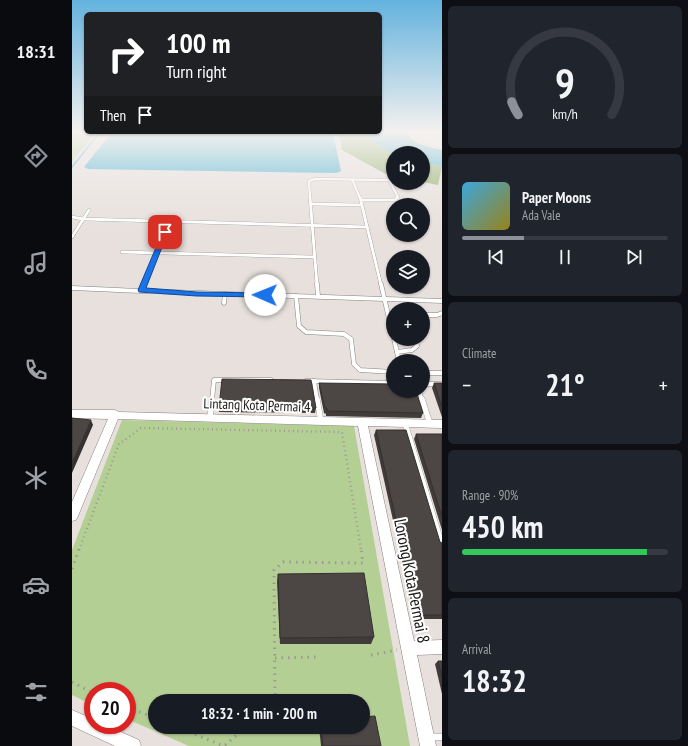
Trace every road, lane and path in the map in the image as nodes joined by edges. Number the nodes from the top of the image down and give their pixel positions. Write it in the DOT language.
graph roads {
  1 [pos="352,179"];
  2 [pos="361,200"];
  3 [pos="311,204"];
  4 [pos="361,205"];
  5 [pos="89,210"];
  6 [pos="72,217"];
  7 [pos="83,219"];
  8 [pos="169,221"];
  9 [pos="312,225"];
  10 [pos="367,227"];
  11 [pos="72,237"];
  12 [pos="122,252"];
  13 [pos="156,253"];
  14 [pos="314,257"];
  15 [pos="72,288"];
  16 [pos="141,290"];
  17 [pos="224,294"];
  18 [pos="265,295"];
  19 [pos="296,296"];
  20 [pos="318,296"];
  21 [pos="385,299"];
  22 [pos="442,301"];
  23 [pos="224,303"];
  24 [pos="266,303"];
  25 [pos="386,304"];
  26 [pos="442,312"];
  27 [pos="430,314"];
  28 [pos="395,346"];
  29 [pos="417,346"];
  30 [pos="396,352"];
  31 [pos="386,372"];
  32 [pos="430,372"];
  33 [pos="442,373"];
  34 [pos="275,380"];
  35 [pos="298,380"];
  36 [pos="314,381"];
  37 [pos="386,383"];
  38 [pos="430,384"];
  39 [pos="442,384"];
  40 [pos="421,398"];
  41 [pos="72,414"];
  42 [pos="115,414"];
  43 [pos="210,417"];
  44 [pos="321,421"];
  45 [pos="362,422"];
  46 [pos="405,423"];
  47 [pos="430,424"];
  48 [pos="442,424"];
  49 [pos="72,516"];
  50 [pos="442,545"];
  51 [pos="72,568"];
  52 [pos="442,647"];
  53 [pos="408,648"];
  54 [pos="371,655"];
  55 [pos="318,657"];
  56 [pos="275,658"];
  57 [pos="72,682"];
  58 [pos="84,688"];
  59 [pos="275,694"];
  60 [pos="136,711"];
  61 [pos="148,715"];
  62 [pos="72,718"];
  63 [pos="194,734"];
  64 [pos="238,734"];
  65 [pos="442,737"];
  66 [pos="427,742"];
  67 [pos="133,746"];
  1 -- 2 [label="lane"];
  1 -- 2 [label="lane"];
  1 -- 3 [label="lane"];
  2 -- 4 [label="lane"];
  3 -- 4 [label="lane"];
  3 -- 9 [label="lane"];
  4 -- 10 [label="lane"];
  5 -- 7 [label="lane"];
  6 -- 7 [label="lane"];
  7 -- 8 [label="lane"];
  7 -- 11 [label="lane"];
  8 -- 9 [label="lane"];
  8 -- 13 [label="lane"];
  9 -- 10 [label="lane"];
  9 -- 14 [label="lane"];
  10 -- 21 [label="lane"];
  12 -- 13 [label="lane"];
  13 -- 14 [label="lane"];
  13 -- 16 [label="lane"];
  14 -- 20 [label="lane"];
  15 -- 16 [label="lane"];
  16 -- 17 [label="lane"];
  17 -- 18 [label="lane"];
  17 -- 23 [label="lane"];
  18 -- 19 [label="lane"];
  18 -- 24 [label="lane"];
  19 -- 20 [label="lane"];
  19 -- 31 [label="lane"];
  20 -- 21 [label="lane"];
  21 -- 22 [label="lane"];
  21 -- 25 [label="lane"];
  26 -- 27 [label="lane"];
  28 -- 30 [label="lane"];
  29 -- 30 [label="lane"];
  32 -- 33 [label="lane"];
  34 -- 43 [label="lane"];
  35 -- 36 [label="lane"];
  36 -- 37 [label="lane"];
  36 -- 44 [label="lane"];
  38 -- 39 [label="lane"];
  40 -- 47 [label="lane"];
  41 -- 42 [label="street, Lintang Kota Permai 4"];
  42 -- 43 [label="street, Lintang Kota Permai 4"];
  42 -- 49 [label="street"];
  43 -- 44 [label="street, Lintang Kota Permai 4"];
  44 -- 45 [label="street, Lintang Kota Permai 4"];
  45 -- 46 [label="street, Lintang Kota Permai 4"];
  45 -- 53 [label="street, Lorong Kota Permai 8"];
  46 -- 47 [label="street, Lintang Kota Permai 4"];
  46 -- 50 [label="lane"];
  47 -- 48 [label="street, Lintang Kota Permai 4"];
  51 -- 56 [label="path"];
  52 -- 53 [label="street"];
  53 -- 54 [label="path"];
  53 -- 66 [label="street, Lorong Kota Permai 8"];
  55 -- 56 [label="path"];
  56 -- 59 [label="path"];
  57 -- 58 [label="path"];
  60 -- 61 [label="path"];
  62 -- 67 [label="street"];
  63 -- 64 [label="path"];
  65 -- 66 [label="lane"];
}
